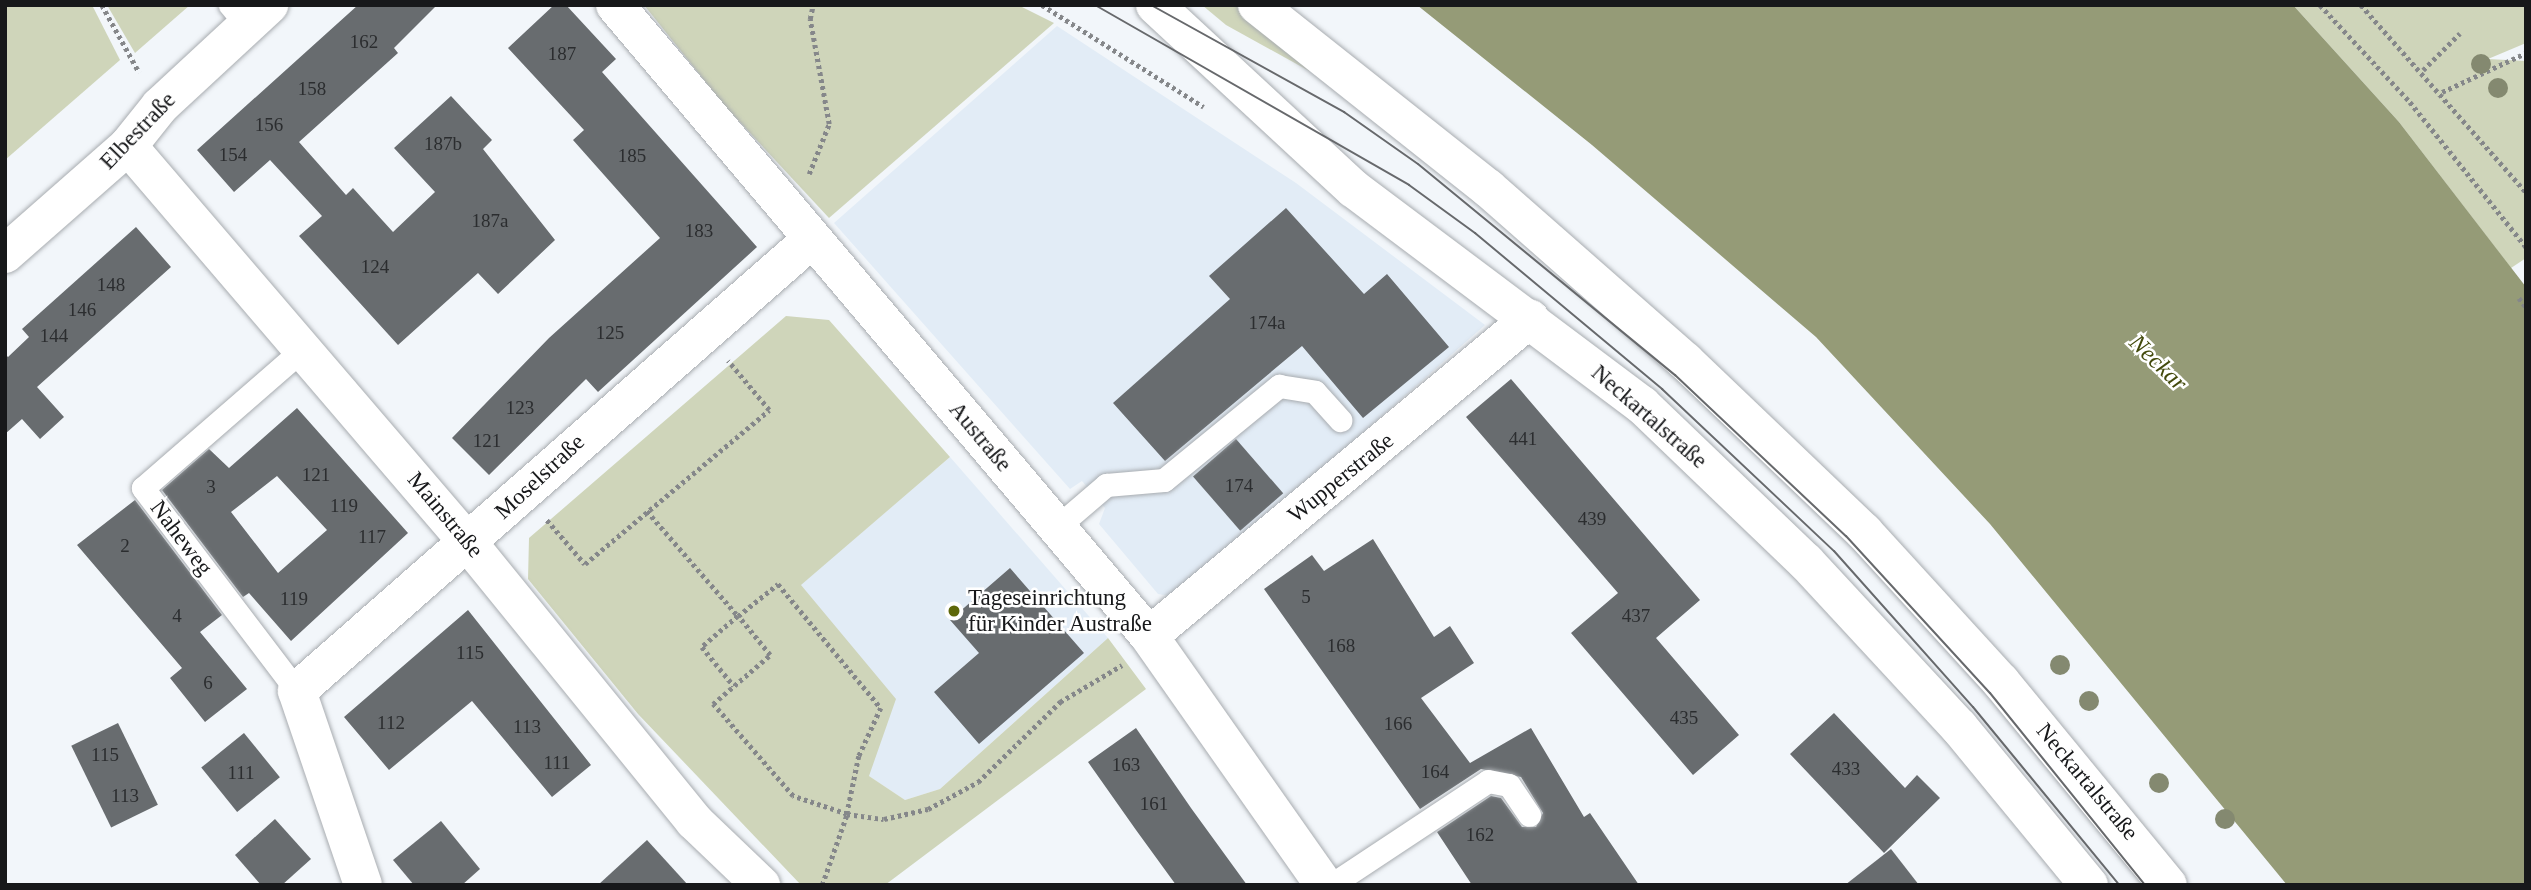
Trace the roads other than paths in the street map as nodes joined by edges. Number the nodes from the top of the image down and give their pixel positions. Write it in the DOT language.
graph roads {
  1 [pos="615,5"];
  2 [pos="1155,5"];
  3 [pos="1257,5"];
  4 [pos="248,12"];
  5 [pos="128,146"];
  6 [pos="812,239"];
  7 [pos="5,254"];
  8 [pos="1530,318"];
  9 [pos="304,348"];
  10 [pos="1340,420"];
  11 [pos="1057,527"];
  12 [pos="469,544"];
  13 [pos="1139,649"];
  14 [pos="297,691"];
  15 [pos="1529,815"];
  16 [pos="363,885"];
  17 [pos="761,885"];
  18 [pos="1324,885"];
  19 [pos="1331,885"];
  20 [pos="2089,885"];
  21 [pos="2168,885"];
  1 -- 6 [label="street, Austraße"];
  2 -- 8 [label="street, Neckartalstraße"];
  3 -- 21 [label="street, Neckartalstraße"];
  4 -- 5 [label="street, Elbestraße"];
  5 -- 7 [label="street, Elbestraße"];
  5 -- 9 [label="street, Mainstraße"];
  6 -- 11 [label="street, Austraße"];
  6 -- 12 [label="street, Moselstraße"];
  8 -- 13 [label="street, Wupperstraße"];
  8 -- 20 [label="street, Neckartalstraße"];
  9 -- 12 [label="street, Mainstraße"];
  9 -- 14 [label="lane, Naheweg"];
  10 -- 11 [label="lane"];
  11 -- 13 [label="street, Austraße"];
  12 -- 14 [label="street, Moselstraße"];
  12 -- 17 [label="street, Mainstraße"];
  13 -- 18 [label="street, Austraße"];
  14 -- 16 [label="street"];
  15 -- 19 [label="lane"];
}
